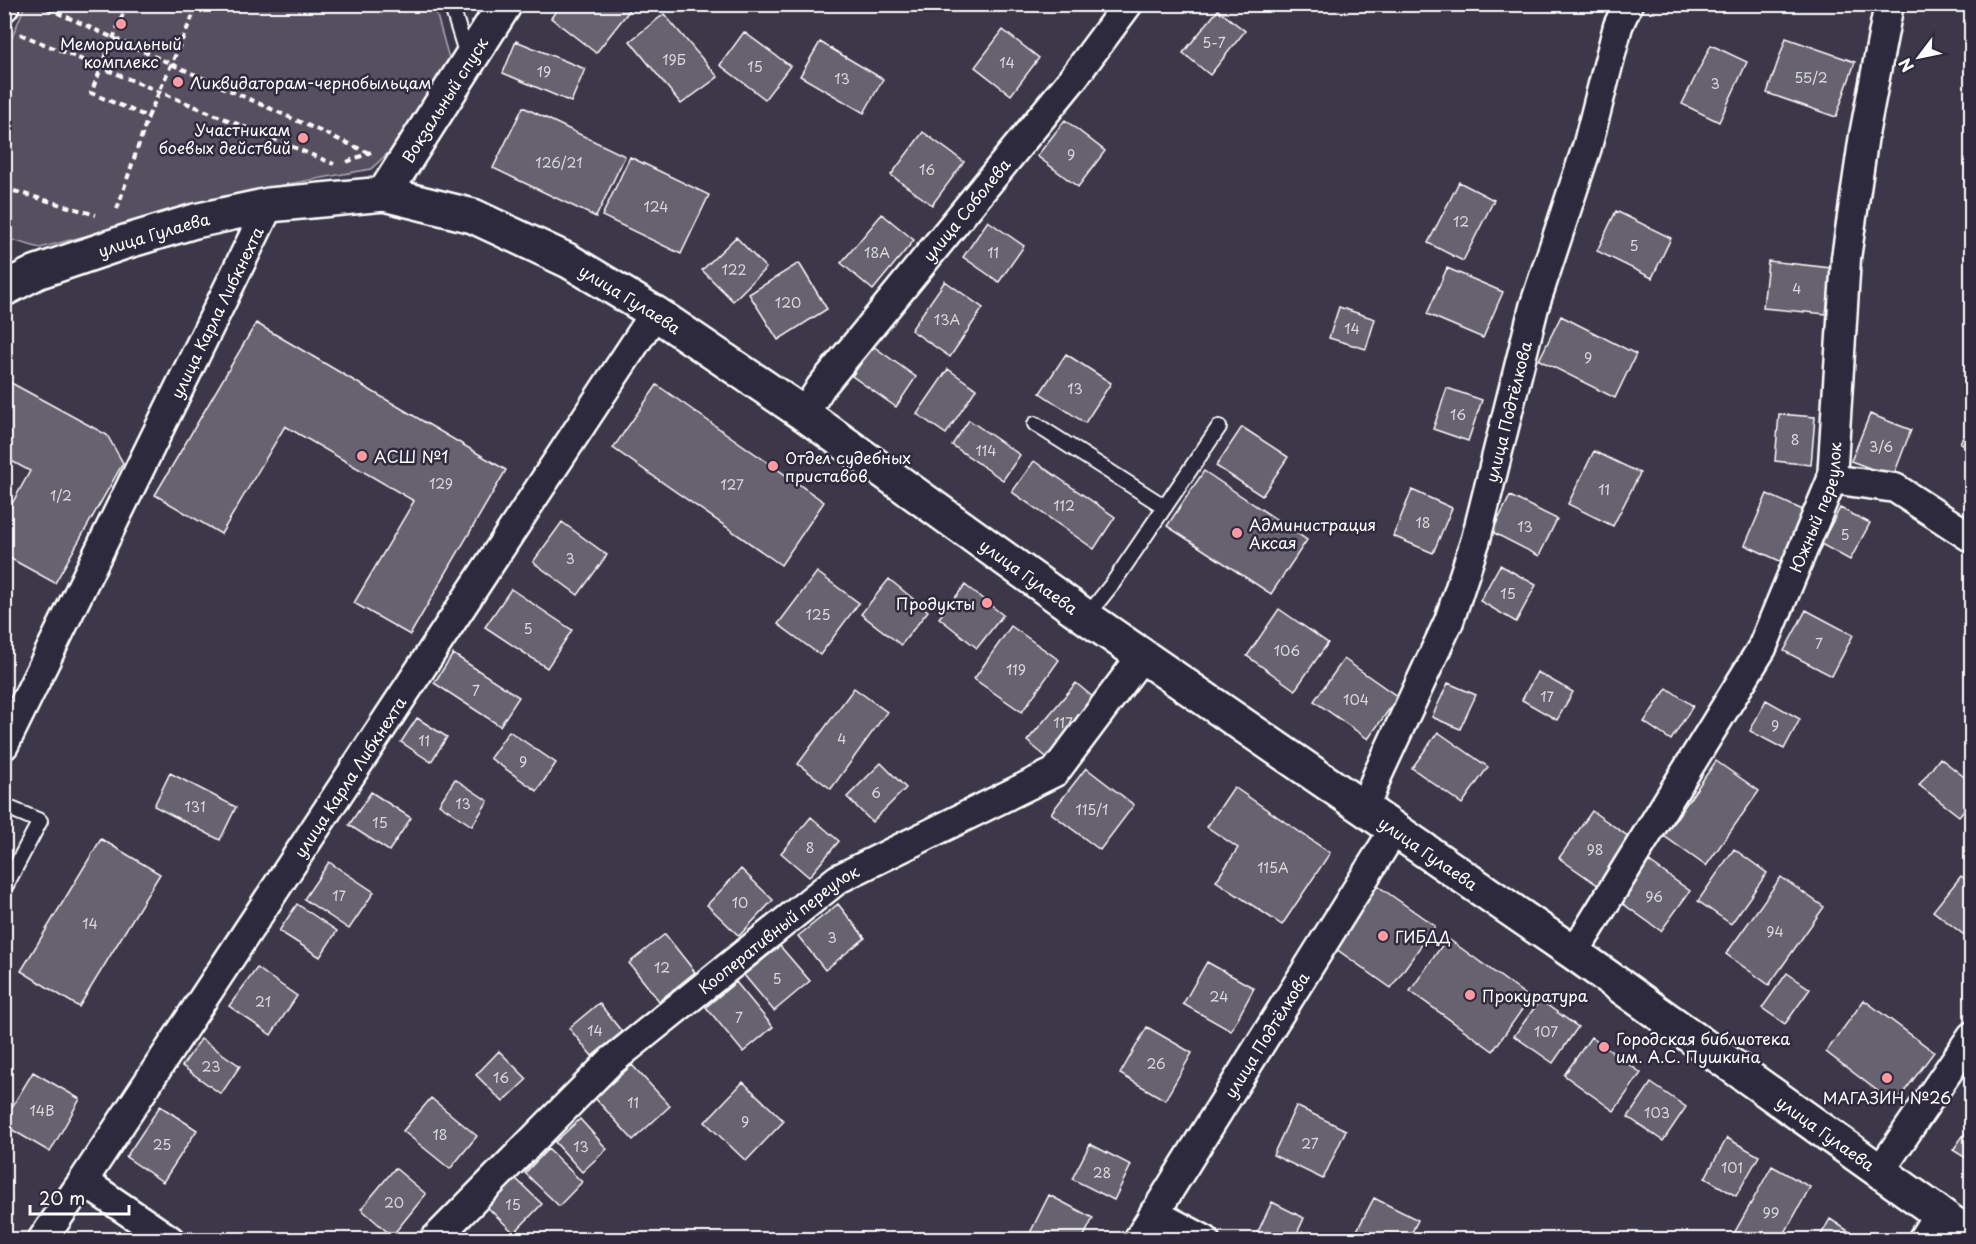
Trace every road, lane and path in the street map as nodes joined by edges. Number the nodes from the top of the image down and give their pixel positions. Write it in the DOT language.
graph roads {
  1 [pos="38,4"];
  2 [pos="127,4"];
  3 [pos="198,4"];
  4 [pos="451,4"];
  5 [pos="505,4"];
  6 [pos="1128,4"];
  7 [pos="1628,4"];
  8 [pos="1889,4"];
  9 [pos="8,15"];
  10 [pos="114,38"];
  11 [pos="469,63"];
  12 [pos="171,64"];
  13 [pos="102,68"];
  14 [pos="159,92"];
  15 [pos="148,117"];
  16 [pos="370,153"];
  17 [pos="338,166"];
  18 [pos="384,194"];
  19 [pos="269,205"];
  20 [pos="117,210"];
  21 [pos="4,289"];
  22 [pos="655,313"];
  23 [pos="804,414"];
  24 [pos="1035,424"];
  25 [pos="1219,427"];
  26 [pos="1832,478"];
  27 [pos="1164,507"];
  28 [pos="1971,537"];
  29 [pos="1086,617"];
  30 [pos="1143,656"];
  31 [pos="4,745"];
  32 [pos="4,806"];
  33 [pos="1364,810"];
  34 [pos="1394,830"];
  35 [pos="4,889"];
  36 [pos="1574,953"];
  37 [pos="1971,1036"];
  38 [pos="1880,1171"];
  39 [pos="83,1181"];
  40 [pos="1154,1214"];
  41 [pos="1931,1226"];
  42 [pos="1971,1237"];
  43 [pos="42,1239"];
  44 [pos="170,1239"];
  45 [pos="434,1239"];
  46 [pos="1138,1239"];
  47 [pos="1205,1239"];
  1 -- 10 [label="path"];
  2 -- 10 [label="path"];
  3 -- 12 [label="path"];
  4 -- 11 [label="lane"];
  5 -- 11 [label="main road, Вокзальный спуск"];
  6 -- 23 [label="street, улица Соболева"];
  7 -- 33 [label="street, улица Подтёлкова"];
  8 -- 26 [label="street, Южный переулок"];
  9 -- 13 [label="path"];
  10 -- 12 [label="path"];
  10 -- 13 [label="path"];
  11 -- 18 [label="main road, Вокзальный спуск"];
  12 -- 14 [label="path"];
  12 -- 16 [label="path"];
  13 -- 14 [label="path"];
  13 -- 15 [label="path"];
  14 -- 15 [label="path"];
  14 -- 17 [label="path"];
  15 -- 20 [label="path"];
  18 -- 19 [label="main road, улица Гулаева"];
  18 -- 22 [label="main road, улица Гулаева"];
  19 -- 21 [label="main road, улица Гулаева"];
  19 -- 31 [label="street, улица Карла Либкнехта"];
  22 -- 23 [label="main road, улица Гулаева"];
  22 -- 39 [label="street, улица Карла Либкнехта"];
  23 -- 29 [label="main road, улица Гулаева"];
  24 -- 27 [label="lane"];
  25 -- 27 [label="lane"];
  26 -- 28 [label="street"];
  26 -- 36 [label="street, Южный переулок"];
  27 -- 29 [label="lane"];
  29 -- 30 [label="main road, улица Гулаева"];
  30 -- 33 [label="main road, улица Гулаева"];
  30 -- 45 [label="street, Кооперативный переулок"];
  32 -- 35 [label="lane"];
  33 -- 34 [label="main road, улица Гулаева"];
  34 -- 36 [label="main road, улица Гулаева"];
  34 -- 40 [label="street, улица Подтёлкова"];
  36 -- 38 [label="main road, улица Гулаева"];
  37 -- 38 [label="street"];
  38 -- 41 [label="main road, улица Гулаева"];
  39 -- 43 [label="street, улица Карла Либкнехта"];
  39 -- 44 [label="street"];
  40 -- 46 [label="street, улица Подтёлкова"];
  40 -- 47 [label="street"];
  41 -- 42 [label="main road, улица Гулаева"];
}
